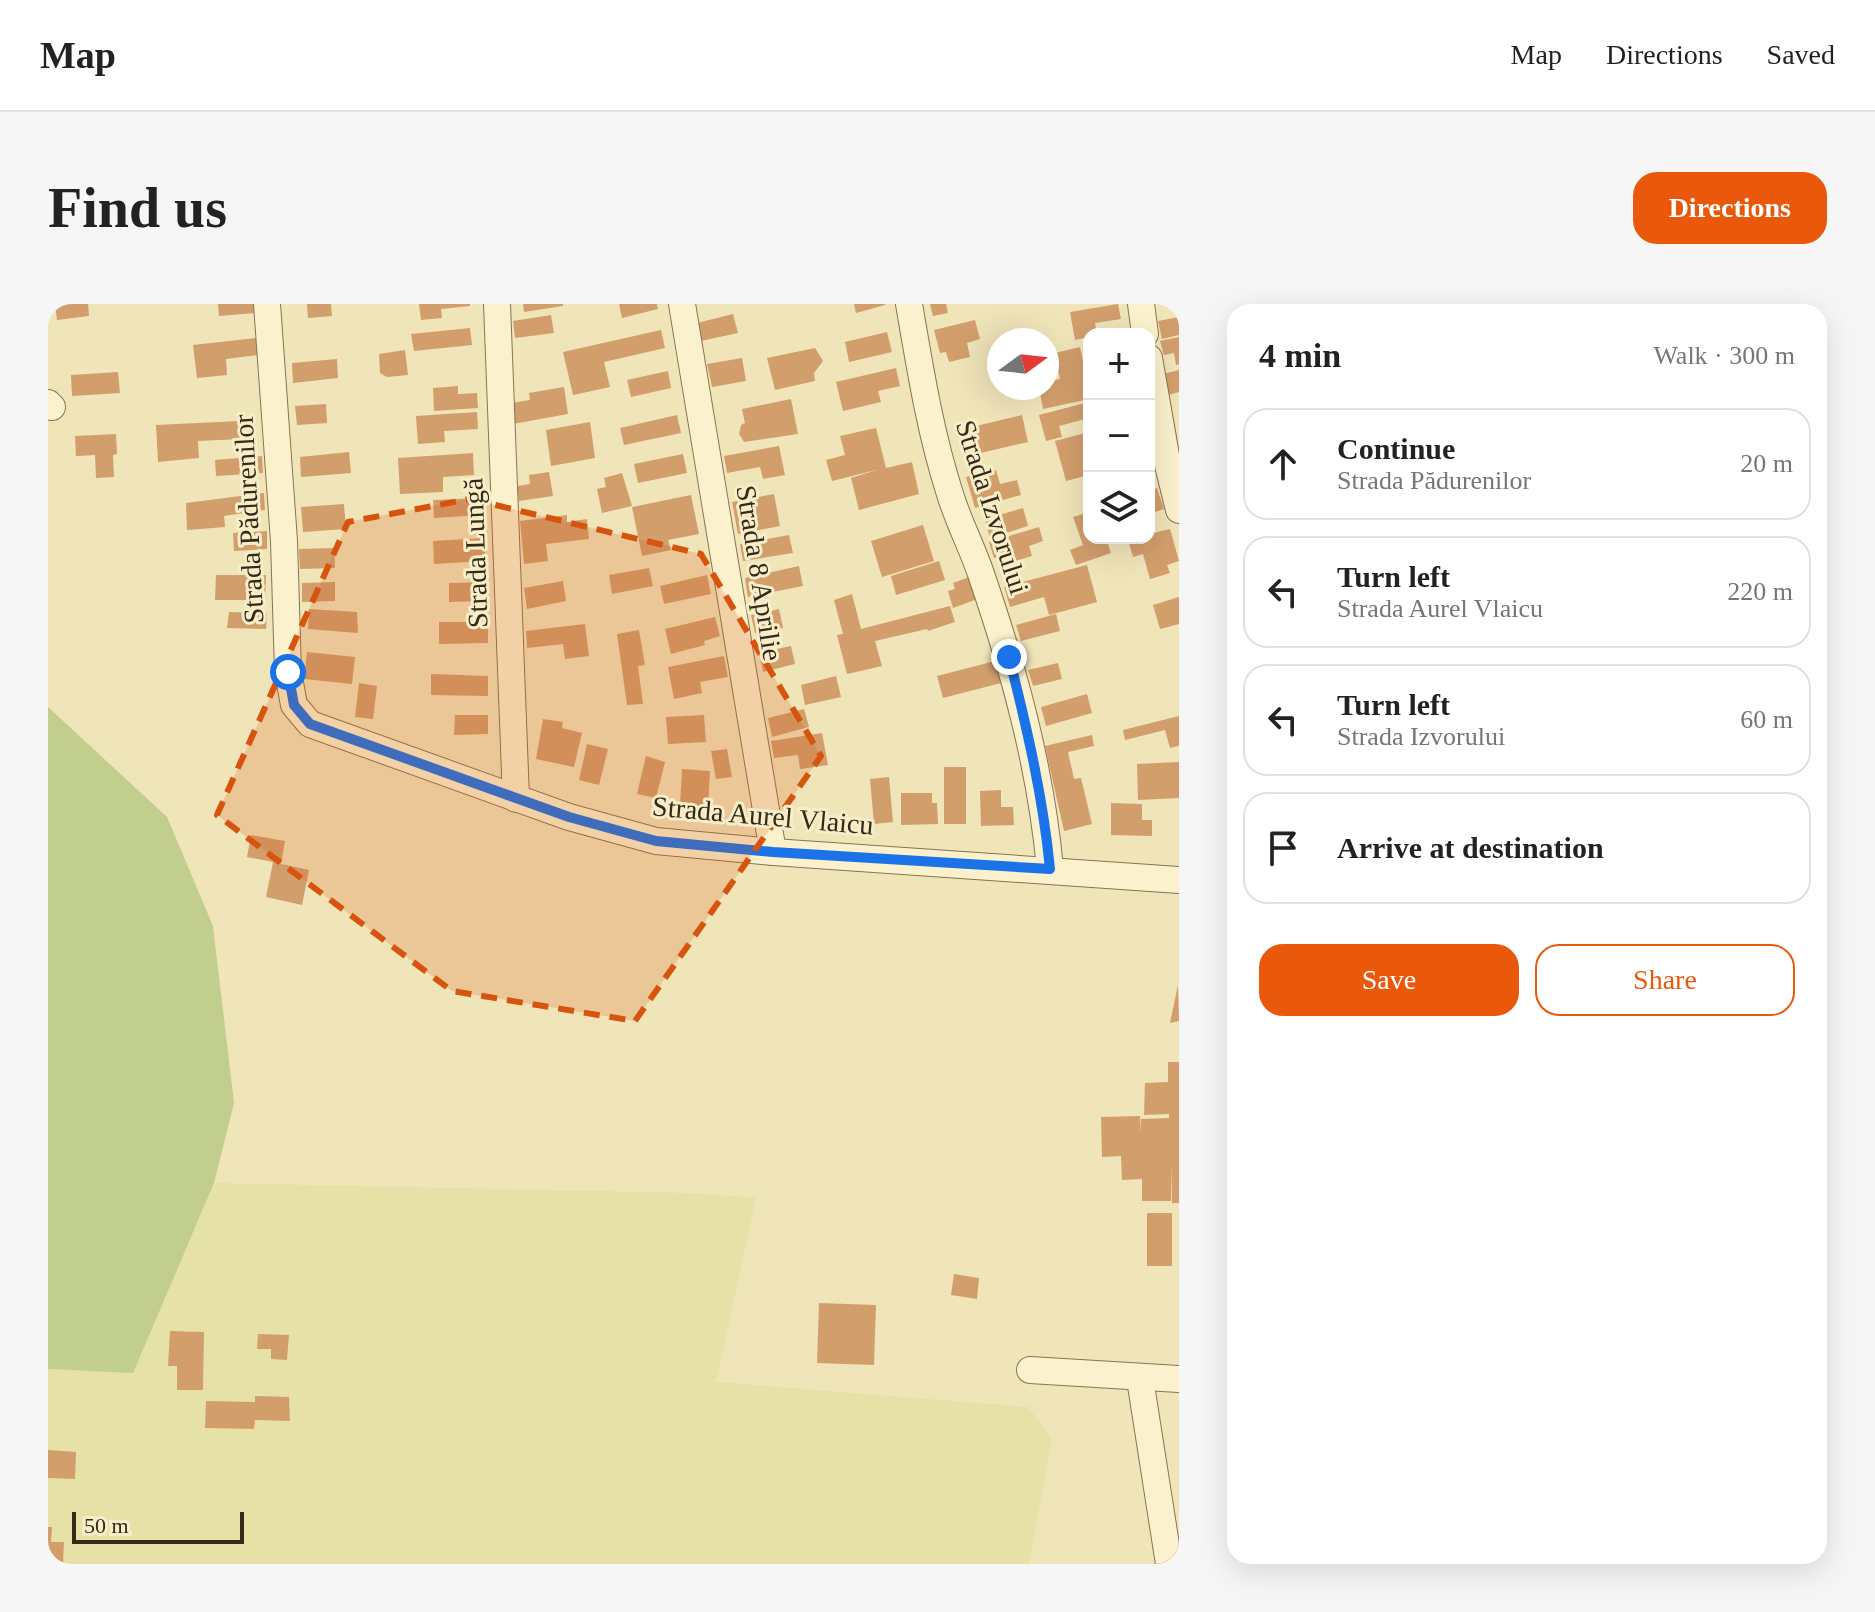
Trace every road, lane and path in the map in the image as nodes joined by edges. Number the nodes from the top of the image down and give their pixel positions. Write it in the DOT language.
graph roads {
  1 [pos="267,304"];
  2 [pos="497,304"];
  3 [pos="682,304"];
  4 [pos="909,304"];
  5 [pos="1141,304"];
  6 [pos="1144,328"];
  7 [pos="1155,392"];
  8 [pos="1179,510"];
  9 [pos="310,724"];
  10 [pos="516,799"];
  11 [pos="773,852"];
  12 [pos="1050,869"];
  13 [pos="1178,876"];
  14 [pos="1030,1370"];
  15 [pos="1140,1379"];
  16 [pos="1179,1379"];
  17 [pos="1169,1564"];
  1 -- 9 [label="street, Strada Pădurenilor"];
  2 -- 10 [label="street, Strada Lungă"];
  3 -- 11 [label="street, Strada 8 Aprilie"];
  4 -- 12 [label="street, Strada Izvorului"];
  5 -- 6 [label="street"];
  7 -- 8 [label="street"];
  9 -- 10 [label="street, Strada Aurel Vlaicu"];
  10 -- 11 [label="street, Strada Aurel Vlaicu"];
  11 -- 12 [label="street, Strada Aurel Vlaicu"];
  12 -- 13 [label="street, Strada Aurel Vlaicu"];
  14 -- 15 [label="street"];
  15 -- 16 [label="street"];
  15 -- 17 [label="street"];
}
